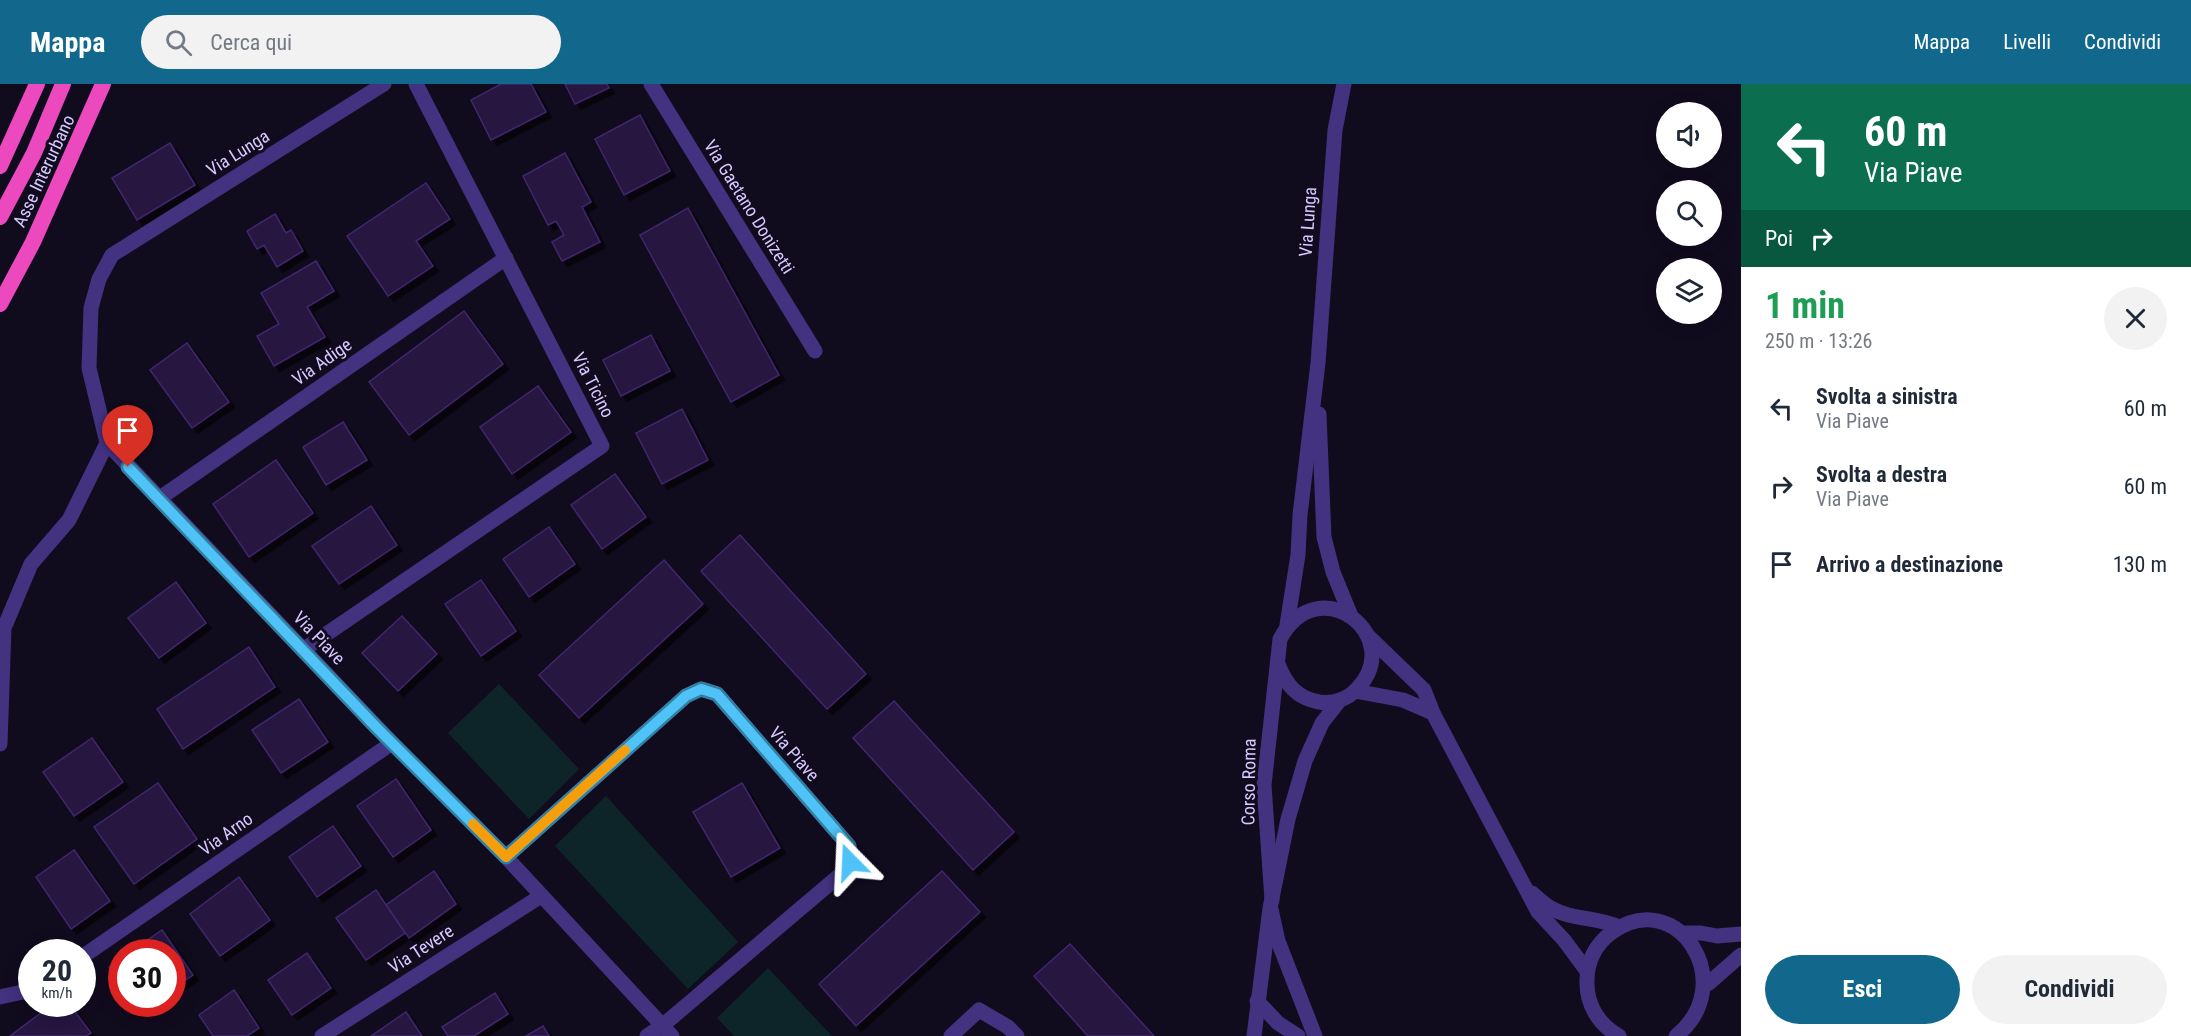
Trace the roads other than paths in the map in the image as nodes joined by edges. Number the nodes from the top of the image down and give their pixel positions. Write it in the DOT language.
graph roads {
  1 [pos="37,84"];
  2 [pos="63,84"];
  3 [pos="103,84"];
  4 [pos="384,84"];
  5 [pos="417,84"];
  6 [pos="651,84"];
  7 [pos="1344,84"];
  8 [pos="0,166"];
  9 [pos="0,217"];
  10 [pos="506,258"];
  11 [pos="0,304"];
  12 [pos="815,351"];
  13 [pos="1318,363"];
  14 [pos="107,443"];
  15 [pos="160,498"];
  16 [pos="1351,616"];
  17 [pos="1287,625"];
  18 [pos="2,627"];
  19 [pos="1367,635"];
  20 [pos="303,650"];
  21 [pos="1278,664"];
  22 [pos="1355,691"];
  23 [pos="1340,700"];
  24 [pos="1434,713"];
  25 [pos="392,743"];
  26 [pos="0,744"];
  27 [pos="506,857"];
  28 [pos="1529,892"];
  29 [pos="541,896"];
  30 [pos="1271,904"];
  31 [pos="1619,927"];
  32 [pos="1686,933"];
  33 [pos="1741,934"];
  34 [pos="96,947"];
  35 [pos="1741,955"];
  36 [pos="1587,971"];
  37 [pos="1709,983"];
  38 [pos="18,993"];
  39 [pos="0,997"];
  40 [pos="1257,1001"];
  41 [pos="667,1031"];
  42 [pos="1684,1033"];
  43 [pos="322,1036"];
  44 [pos="647,1036"];
  45 [pos="951,1036"];
  46 [pos="1017,1036"];
  47 [pos="1254,1036"];
  48 [pos="1298,1036"];
  49 [pos="1315,1036"];
  50 [pos="1619,1036"];
  1 -- 8 [label="highway"];
  2 -- 9 [label="highway, Asse Interurbano"];
  3 -- 11 [label="highway, Asse Interurbano"];
  4 -- 14 [label="street, Via Lunga"];
  5 -- 10 [label="street, Via Ticino"];
  6 -- 12 [label="street, Via Gaetano Donizetti"];
  7 -- 13 [label="street, Via Lunga"];
  10 -- 15 [label="street, Via Adige"];
  10 -- 20 [label="street, Via Ticino"];
  13 -- 16 [label="street, Via Lunga"];
  13 -- 17 [label="street, Via Lunga"];
  14 -- 15 [label="street, Via Piave"];
  14 -- 18 [label="street"];
  15 -- 20 [label="street, Via Piave"];
  16 -- 17 [label="street"];
  16 -- 19 [label="street"];
  17 -- 21 [label="street, Corso Roma"];
  18 -- 26 [label="street"];
  19 -- 22 [label="street, Corso Roma"];
  19 -- 24 [label="street"];
  20 -- 25 [label="street, Via Piave"];
  21 -- 23 [label="street"];
  21 -- 30 [label="street, Corso Roma"];
  22 -- 23 [label="street, Corso Roma"];
  22 -- 24 [label="street"];
  23 -- 30 [label="street, Corso Roma"];
  24 -- 28 [label="street"];
  25 -- 27 [label="street, Via Piave"];
  25 -- 34 [label="street, Via Arno"];
  27 -- 29 [label="street, Via Piave"];
  27 -- 41 [label="street, Via Piave"];
  28 -- 31 [label="street"];
  28 -- 36 [label="street"];
  29 -- 41 [label="street, Via Piave"];
  29 -- 43 [label="street, Via Tevere"];
  30 -- 40 [label="street, Corso Roma"];
  30 -- 49 [label="street"];
  31 -- 32 [label="street"];
  31 -- 36 [label="street"];
  32 -- 33 [label="street"];
  32 -- 37 [label="street"];
  35 -- 37 [label="street"];
  36 -- 50 [label="street"];
  37 -- 42 [label="street"];
  38 -- 39 [label="street"];
  40 -- 47 [label="street, Corso Roma"];
  40 -- 48 [label="street"];
  41 -- 44 [label="street"];
  45 -- 46 [label="street"];
}
